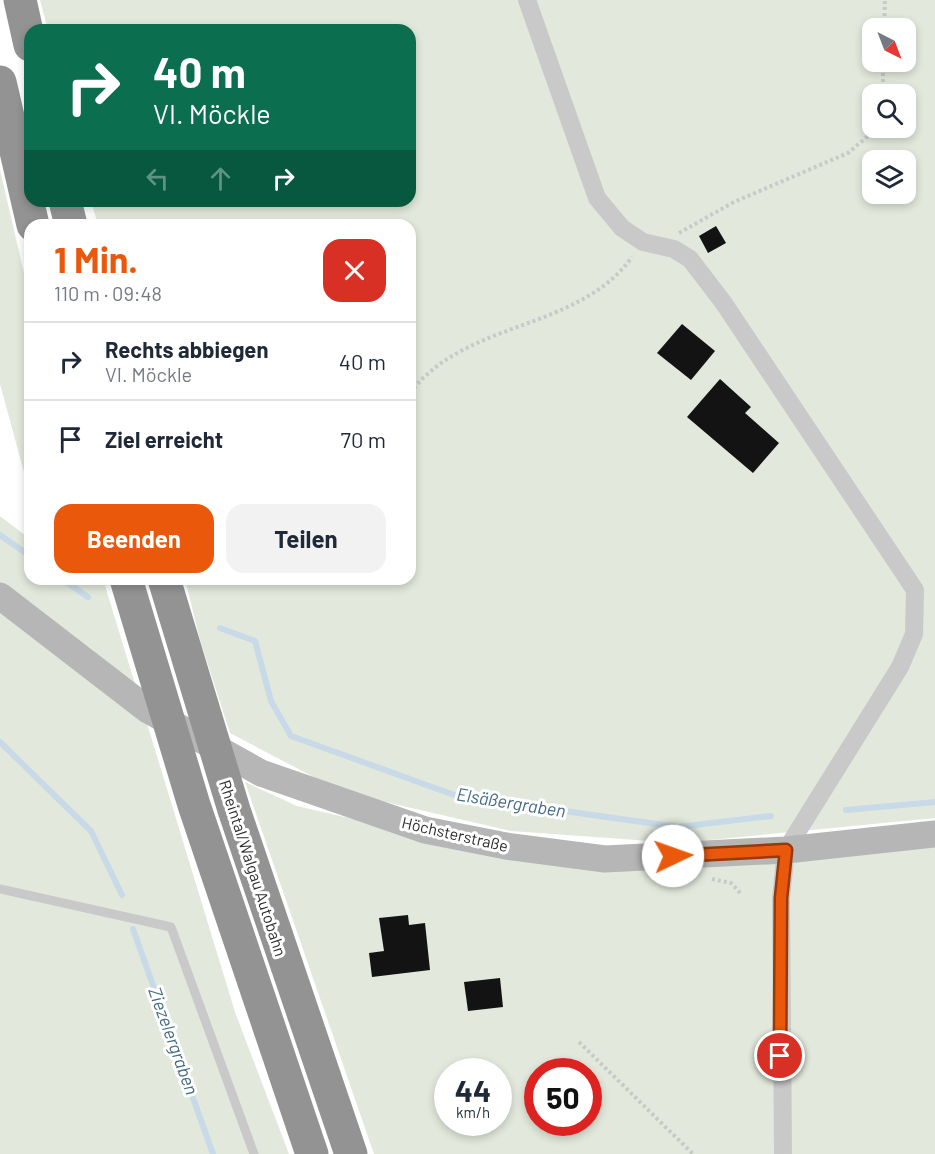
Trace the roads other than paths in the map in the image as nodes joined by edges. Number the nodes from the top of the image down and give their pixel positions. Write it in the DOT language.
graph roads {
  1 [pos="20,0"];
  2 [pos="527,0"];
  3 [pos="25,24"];
  4 [pos="0,82"];
  5 [pos="24,186"];
  6 [pos="128,585"];
  7 [pos="166,585"];
  8 [pos="0,596"];
  9 [pos="935,834"];
  10 [pos="786,850"];
  11 [pos="0,889"];
  12 [pos="254,1154"];
  13 [pos="312,1154"];
  14 [pos="351,1154"];
  15 [pos="783,1154"];
  1 -- 3 [label="highway"];
  2 -- 10 [label="street"];
  4 -- 5 [label="highway"];
  6 -- 13 [label="highway"];
  7 -- 14 [label="highway, Rheintal/Walgau Autobahn"];
  8 -- 10 [label="main road, Höchsterstraße"];
  9 -- 10 [label="main road, Höchsterstraße"];
  10 -- 15 [label="street"];
  11 -- 12 [label="lane"];
}
